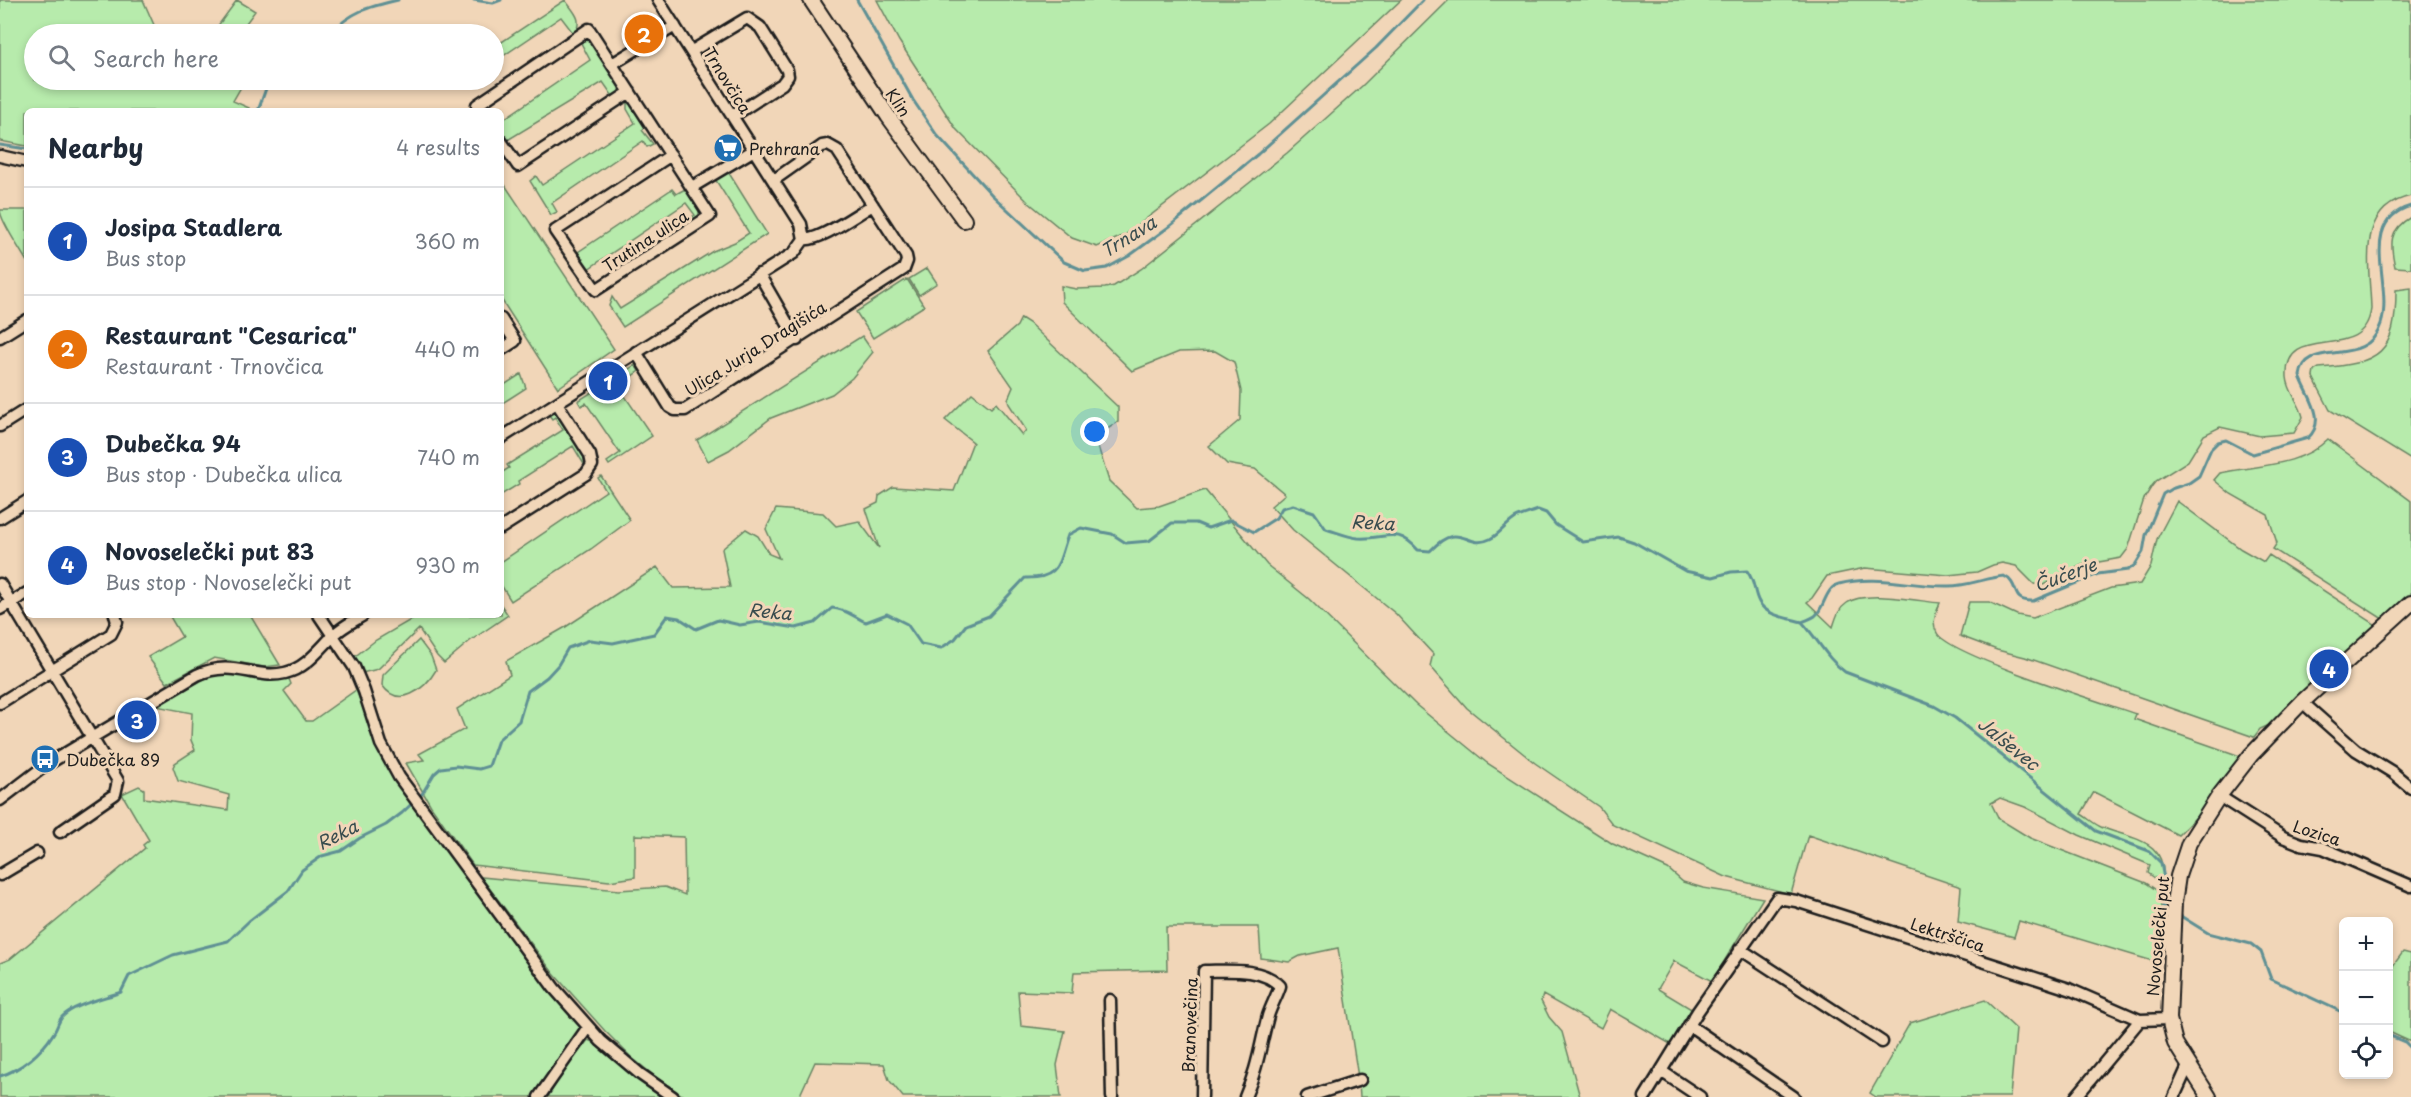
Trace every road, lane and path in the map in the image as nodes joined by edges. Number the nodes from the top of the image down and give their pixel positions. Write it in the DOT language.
graph roads {
  1 [pos="658,0"];
  2 [pos="811,0"];
  3 [pos="675,26"];
  4 [pos="692,51"];
  5 [pos="612,64"];
  6 [pos="630,92"];
  7 [pos="479,108"];
  8 [pos="733,116"];
  9 [pos="504,145"];
  10 [pos="754,150"];
  11 [pos="671,155"];
  12 [pos="0,156"];
  13 [pos="24,161"];
  14 [pos="774,180"];
  15 [pos="692,187"];
  16 [pos="873,205"];
  17 [pos="964,220"];
  18 [pos="804,239"];
  19 [pos="759,274"];
  20 [pos="24,322"];
  21 [pos="504,324"];
  22 [pos="0,337"];
  23 [pos="797,340"];
  24 [pos="504,348"];
  25 [pos="636,352"];
  26 [pos="557,403"];
  27 [pos="24,411"];
  28 [pos="0,426"];
  29 [pos="504,436"];
  30 [pos="24,503"];
  31 [pos="0,518"];
  32 [pos="504,526"];
  33 [pos="0,584"];
  34 [pos="24,595"];
  35 [pos="11,602"];
  36 [pos="2411,603"];
  37 [pos="0,609"];
  38 [pos="116,618"];
  39 [pos="321,618"];
  40 [pos="359,618"];
  41 [pos="333,636"];
  42 [pos="51,670"];
  43 [pos="2302,702"];
  44 [pos="0,703"];
  45 [pos="91,736"];
  46 [pos="2411,788"];
  47 [pos="2219,796"];
  48 [pos="0,800"];
  49 [pos="60,832"];
  50 [pos="37,853"];
  51 [pos="0,875"];
  52 [pos="2411,886"];
  53 [pos="1740,949"];
  54 [pos="1110,1000"];
  55 [pos="2169,1018"];
  56 [pos="2140,1020"];
  57 [pos="1689,1025"];
  58 [pos="588,1027"];
  59 [pos="1882,1042"];
  60 [pos="2188,1066"];
  61 [pos="1661,1071"];
  62 [pos="1360,1080"];
  63 [pos="539,1097"];
  64 [pos="673,1097"];
  65 [pos="1112,1097"];
  66 [pos="1202,1097"];
  67 [pos="1245,1097"];
  68 [pos="1307,1097"];
  69 [pos="1645,1097"];
  70 [pos="1700,1097"];
  71 [pos="1794,1097"];
  72 [pos="2076,1097"];
  73 [pos="2174,1097"];
  74 [pos="2209,1097"];
  1 -- 3 [label="street, Trnovčica"];
  2 -- 17 [label="street, Klin"];
  3 -- 4 [label="street, Trnovčica"];
  3 -- 5 [label="street"];
  4 -- 8 [label="street, Trnovčica"];
  4 -- 8 [label="street"];
  5 -- 6 [label="street"];
  5 -- 7 [label="street"];
  6 -- 9 [label="street"];
  6 -- 11 [label="street"];
  8 -- 10 [label="street, Trnovčica"];
  10 -- 14 [label="street, Trnovčica"];
  10 -- 15 [label="street"];
  11 -- 15 [label="street"];
  11 -- 15 [label="street, Trutina ulica"];
  12 -- 13 [label="street"];
  14 -- 16 [label="street"];
  14 -- 18 [label="street, Trnovčica"];
  16 -- 18 [label="street"];
  16 -- 23 [label="street, Ulica Jurja Dragišića"];
  18 -- 19 [label="street"];
  19 -- 23 [label="street"];
  19 -- 25 [label="street"];
  20 -- 22 [label="street"];
  21 -- 24 [label="street"];
  23 -- 25 [label="street, Ulica Jurja Dragišića"];
  25 -- 26 [label="street"];
  26 -- 29 [label="street"];
  26 -- 32 [label="street"];
  27 -- 28 [label="street"];
  30 -- 31 [label="street"];
  33 -- 35 [label="street"];
  34 -- 35 [label="street"];
  35 -- 37 [label="street"];
  35 -- 42 [label="street"];
  36 -- 43 [label="street, Novoselečki put"];
  38 -- 42 [label="street"];
  39 -- 41 [label="street"];
  40 -- 41 [label="street"];
  41 -- 45 [label="street"];
  41 -- 58 [label="street"];
  42 -- 44 [label="street"];
  42 -- 45 [label="street"];
  43 -- 46 [label="street"];
  43 -- 47 [label="street, Novoselečki put"];
  45 -- 48 [label="street"];
  45 -- 49 [label="street"];
  47 -- 52 [label="street, Lozica"];
  47 -- 55 [label="street, Novoselečki put"];
  50 -- 51 [label="street"];
  53 -- 56 [label="street, Lektrščica"];
  53 -- 57 [label="street, Lektrščica"];
  53 -- 59 [label="street"];
  54 -- 65 [label="street"];
  55 -- 56 [label="street, Lektrščica"];
  55 -- 60 [label="street, Novoselečki put"];
  56 -- 72 [label="street"];
  57 -- 61 [label="street, Lektrščica"];
  57 -- 71 [label="street"];
  58 -- 63 [label="street"];
  58 -- 64 [label="street"];
  60 -- 73 [label="street"];
  60 -- 74 [label="street, Novoselečki put"];
  61 -- 69 [label="street, Lektrščica"];
  61 -- 70 [label="street"];
  62 -- 68 [label="street"];
  66 -- 67 [label="street, Branovečina"];
}
